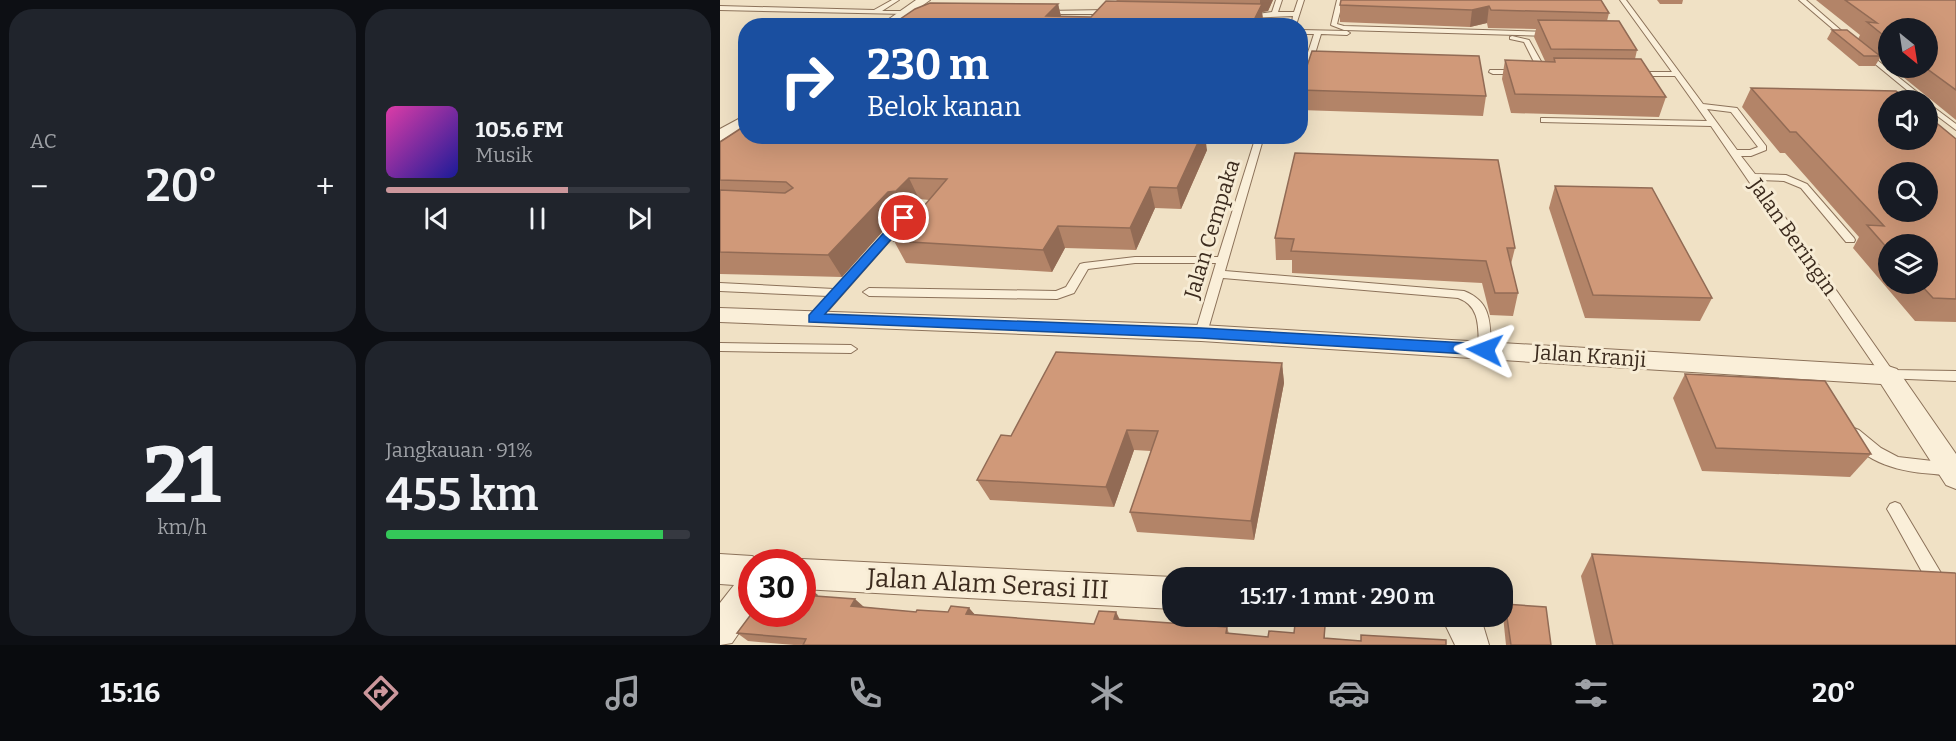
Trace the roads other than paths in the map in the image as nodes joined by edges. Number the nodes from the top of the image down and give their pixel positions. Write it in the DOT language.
graph roads {
  1 [pos="734,0"];
  2 [pos="758,0"];
  3 [pos="896,0"];
  4 [pos="1279,0"];
  5 [pos="1301,0"];
  6 [pos="1340,0"];
  7 [pos="1623,0"];
  8 [pos="1802,0"];
  9 [pos="923,5"];
  10 [pos="1112,5"];
  11 [pos="720,7"];
  12 [pos="740,9"];
  13 [pos="877,11"];
  14 [pos="907,11"];
  15 [pos="1274,14"];
  16 [pos="1296,14"];
  17 [pos="1238,16"];
  18 [pos="897,18"];
  19 [pos="1067,18"];
  20 [pos="1295,18"];
  21 [pos="1308,32"];
  22 [pos="1318,32"];
  23 [pos="1556,34"];
  24 [pos="1853,43"];
  25 [pos="1862,50"];
  26 [pos="1308,60"];
  27 [pos="1636,65"];
  28 [pos="1493,72"];
  29 [pos="1623,74"];
  30 [pos="1642,74"];
  31 [pos="1676,74"];
  32 [pos="1911,90"];
  33 [pos="1700,105"];
  34 [pos="1938,113"];
  35 [pos="1544,120"];
  36 [pos="1713,124"];
  37 [pos="738,126"];
  38 [pos="1956,128"];
  39 [pos="720,136"];
  40 [pos="1258,144"];
  41 [pos="1734,153"];
  42 [pos="1752,177"];
  43 [pos="904,218"];
  44 [pos="1850,240"];
  45 [pos="1222,260"];
  46 [pos="1218,274"];
  47 [pos="720,287"];
  48 [pos="839,292"];
  49 [pos="868,292"];
  50 [pos="720,315"];
  51 [pos="814,319"];
  52 [pos="1201,333"];
  53 [pos="720,347"];
  54 [pos="851,349"];
  55 [pos="1485,350"];
  56 [pos="1888,375"];
  57 [pos="1956,376"];
  58 [pos="1845,424"];
  59 [pos="1953,473"];
  60 [pos="1895,508"];
  61 [pos="720,569"];
  62 [pos="738,571"];
  63 [pos="816,575"];
  64 [pos="1162,592"];
  65 [pos="1945,596"];
  66 [pos="738,606"];
  67 [pos="1465,627"];
  68 [pos="720,631"];
  69 [pos="1472,645"];
  1 -- 11 [label="lane"];
  2 -- 12 [label="lane"];
  3 -- 13 [label="lane"];
  4 -- 15 [label="lane"];
  5 -- 16 [label="lane"];
  6 -- 23 [label="lane"];
  7 -- 31 [label="lane, Jalan Beringin"];
  8 -- 24 [label="lane"];
  9 -- 14 [label="street"];
  10 -- 19 [label="lane"];
  11 -- 12 [label="lane"];
  12 -- 13 [label="lane"];
  13 -- 14 [label="lane"];
  14 -- 18 [label="street"];
  15 -- 16 [label="lane"];
  15 -- 17 [label="lane"];
  16 -- 20 [label="lane"];
  21 -- 22 [label="lane"];
  22 -- 26 [label="lane"];
  22 -- 28 [label="lane"];
  25 -- 32 [label="lane"];
  27 -- 30 [label="lane"];
  29 -- 30 [label="lane"];
  30 -- 31 [label="lane"];
  31 -- 33 [label="lane, Jalan Beringin"];
  33 -- 36 [label="lane, Jalan Beringin"];
  33 -- 41 [label="lane"];
  34 -- 38 [label="lane"];
  35 -- 36 [label="lane"];
  36 -- 41 [label="lane, Jalan Beringin"];
  37 -- 39 [label="street"];
  40 -- 45 [label="lane, Jalan Cempaka"];
  41 -- 42 [label="lane, Jalan Beringin"];
  42 -- 44 [label="lane"];
  42 -- 56 [label="lane, Jalan Beringin"];
  43 -- 48 [label="lane"];
  45 -- 46 [label="lane, Jalan Cempaka"];
  45 -- 49 [label="lane"];
  46 -- 52 [label="lane, Jalan Cempaka"];
  46 -- 55 [label="lane"];
  47 -- 48 [label="lane"];
  48 -- 51 [label="lane"];
  50 -- 51 [label="street, Jalan Kranji"];
  51 -- 52 [label="street, Jalan Kranji"];
  52 -- 55 [label="street, Jalan Kranji"];
  53 -- 54 [label="lane"];
  55 -- 56 [label="street, Jalan Kranji"];
  56 -- 57 [label="lane, Jalan Kranji"];
  56 -- 59 [label="street, Jalan Beringin"];
  58 -- 59 [label="lane"];
  60 -- 65 [label="lane"];
  61 -- 62 [label="street"];
  63 -- 64 [label="street, Jalan Alam Serasi III"];
  66 -- 68 [label="street"];
  67 -- 69 [label="street"];
}
